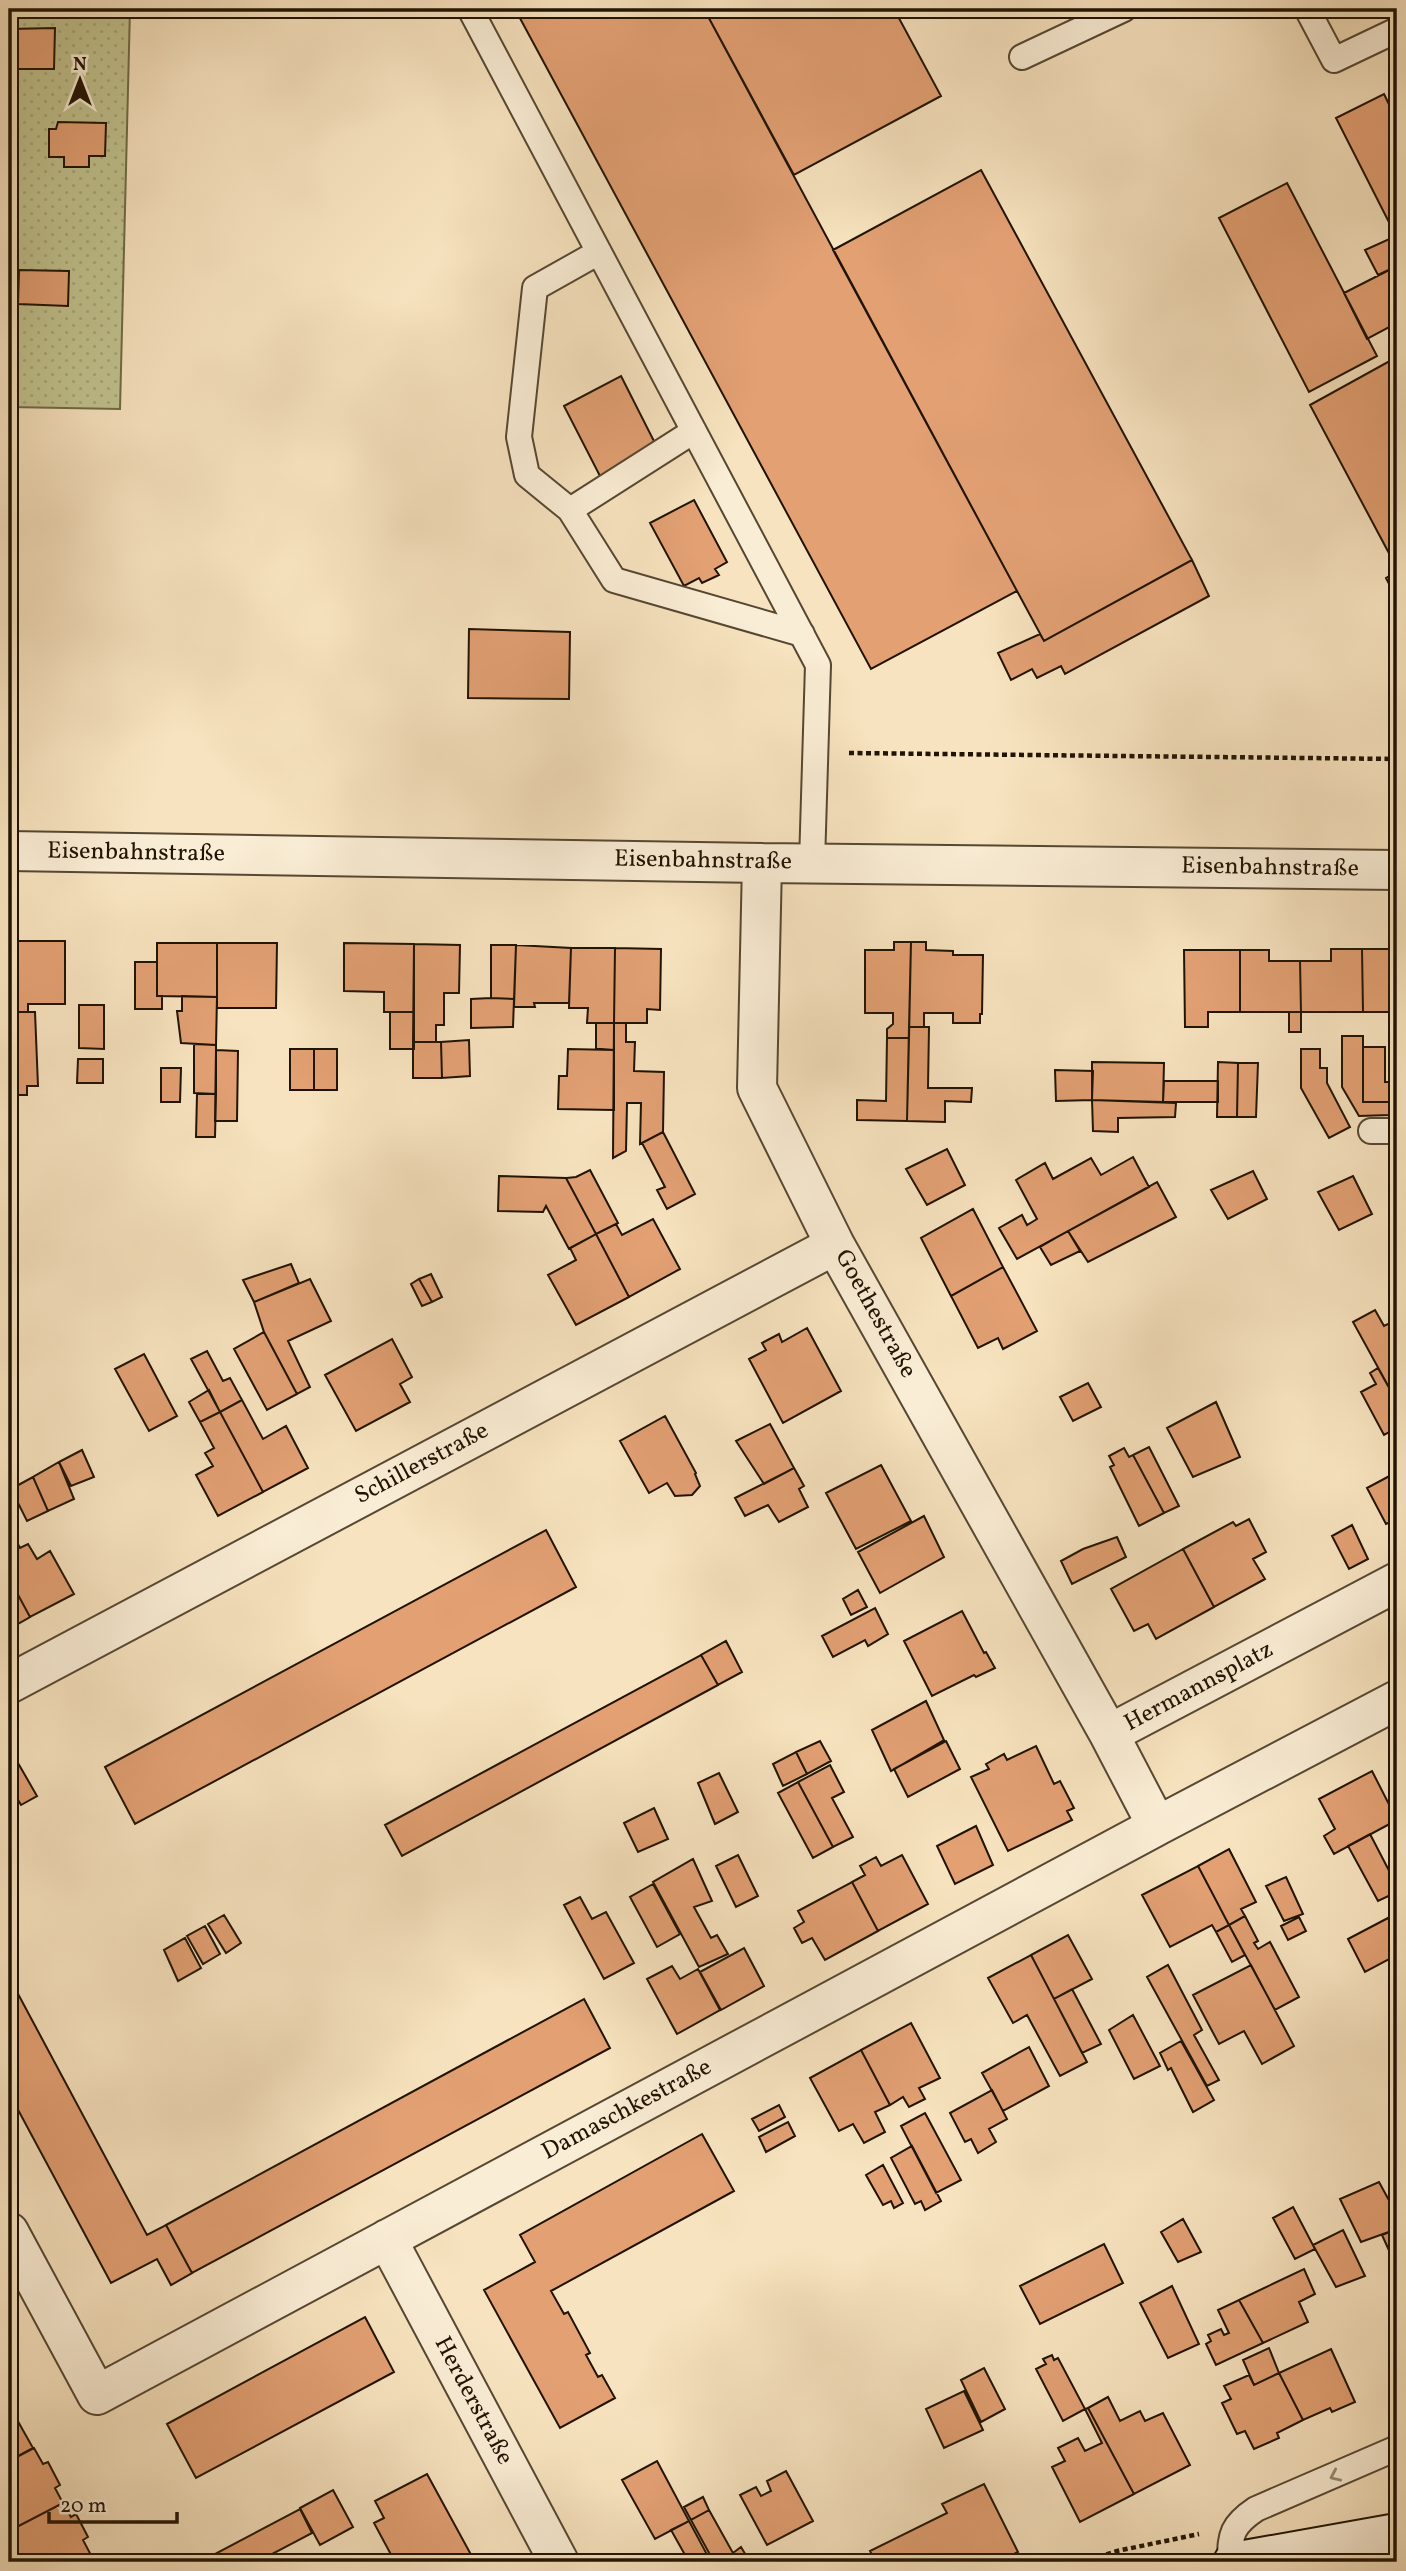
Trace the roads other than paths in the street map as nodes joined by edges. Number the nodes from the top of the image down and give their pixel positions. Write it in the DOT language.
graph roads {
  1 [pos="470,9"];
  2 [pos="1124,9"];
  3 [pos="1307,9"];
  4 [pos="1397,30"];
  5 [pos="1023,57"];
  6 [pos="599,252"];
  7 [pos="694,431"];
  8 [pos="570,510"];
  9 [pos="802,634"];
  10 [pos="9,850"];
  11 [pos="762,863"];
  12 [pos="812,863"];
  13 [pos="1397,870"];
  14 [pos="1397,1131"];
  15 [pos="1371,1132"];
  16 [pos="835,1245"];
  17 [pos="1397,1582"];
  18 [pos="9,1684"];
  19 [pos="1397,1700"];
  20 [pos="1109,1734"];
  21 [pos="1157,1826"];
  22 [pos="9,2232"];
  23 [pos="387,2239"];
  24 [pos="1397,2448"];
  25 [pos="1397,2533"];
  26 [pos="559,2562"];
  27 [pos="1232,2562"];
  1 -- 6 [label="lane"];
  2 -- 5 [label="lane"];
  3 -- 4 [label="lane"];
  6 -- 7 [label="lane"];
  6 -- 8 [label="lane"];
  7 -- 8 [label="lane"];
  7 -- 9 [label="lane"];
  8 -- 9 [label="lane"];
  9 -- 12 [label="lane"];
  10 -- 11 [label="street, Eisenbahnstraße"];
  11 -- 12 [label="street, Eisenbahnstraße"];
  11 -- 16 [label="street, Goethestraße"];
  12 -- 13 [label="street, Eisenbahnstraße"];
  14 -- 15 [label="lane"];
  16 -- 18 [label="street, Schillerstraße"];
  16 -- 20 [label="street, Goethestraße"];
  17 -- 20 [label="street, Hermannsplatz"];
  19 -- 21 [label="street"];
  20 -- 21 [label="street, Hermannsplatz"];
  21 -- 23 [label="street, Damaschkestraße"];
  22 -- 23 [label="street, Damaschkestraße"];
  23 -- 26 [label="street, Herderstraße"];
  24 -- 27 [label="lane, one-way"];
  25 -- 27 [label="street"];
}
